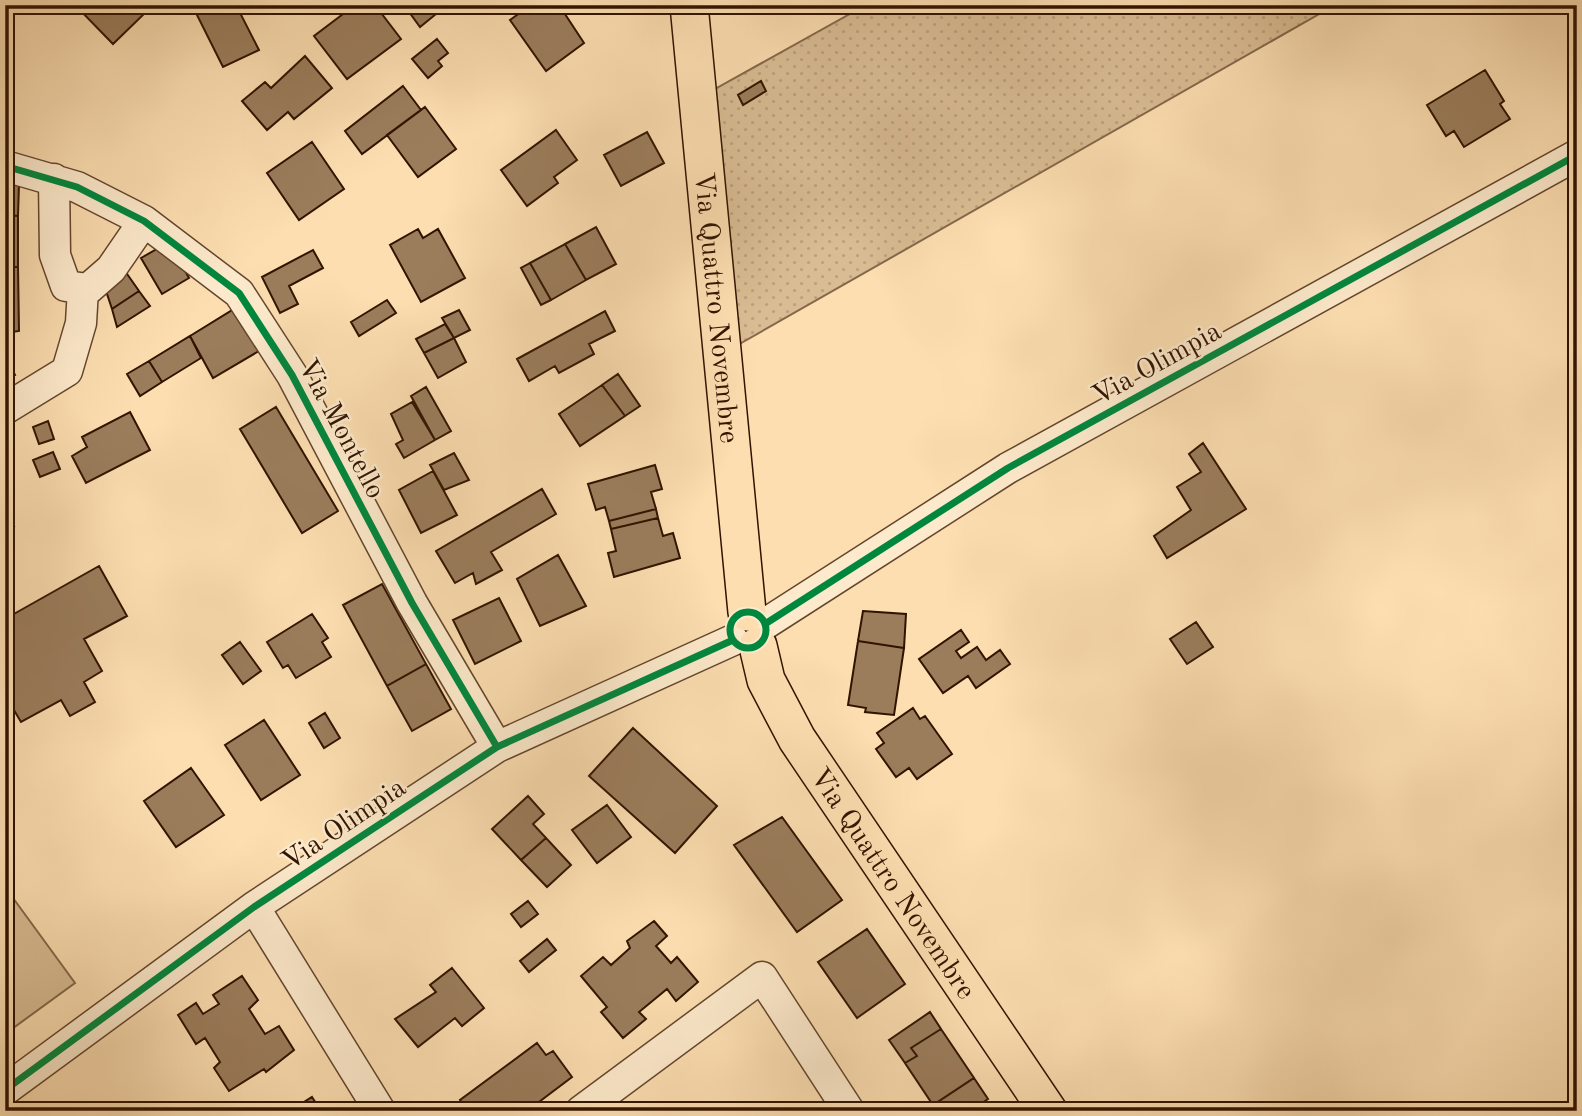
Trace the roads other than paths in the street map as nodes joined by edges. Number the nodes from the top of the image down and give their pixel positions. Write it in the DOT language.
graph roads {
  1 [pos="689,5"];
  2 [pos="1577,155"];
  3 [pos="5,166"];
  4 [pos="54,179"];
  5 [pos="144,221"];
  6 [pos="83,289"];
  7 [pos="5,409"];
  8 [pos="751,630"];
  9 [pos="497,747"];
  10 [pos="254,907"];
  11 [pos="5,1090"];
  12 [pos="380,1111"];
  13 [pos="581,1111"];
  14 [pos="849,1111"];
  15 [pos="1048,1111"];
  1 -- 8 [label="main road, Via Quattro Novembre"];
  2 -- 8 [label="street, Via Olimpia"];
  3 -- 4 [label="street, Via Montello"];
  4 -- 5 [label="street, Via Montello"];
  4 -- 6 [label="street"];
  5 -- 6 [label="street"];
  5 -- 9 [label="street, Via Montello"];
  6 -- 7 [label="street"];
  8 -- 9 [label="street, Via Olimpia"];
  8 -- 15 [label="main road, Via Quattro Novembre"];
  9 -- 10 [label="street, Via Olimpia"];
  10 -- 11 [label="street, Via Olimpia"];
  10 -- 12 [label="street"];
  13 -- 14 [label="street"];
}
